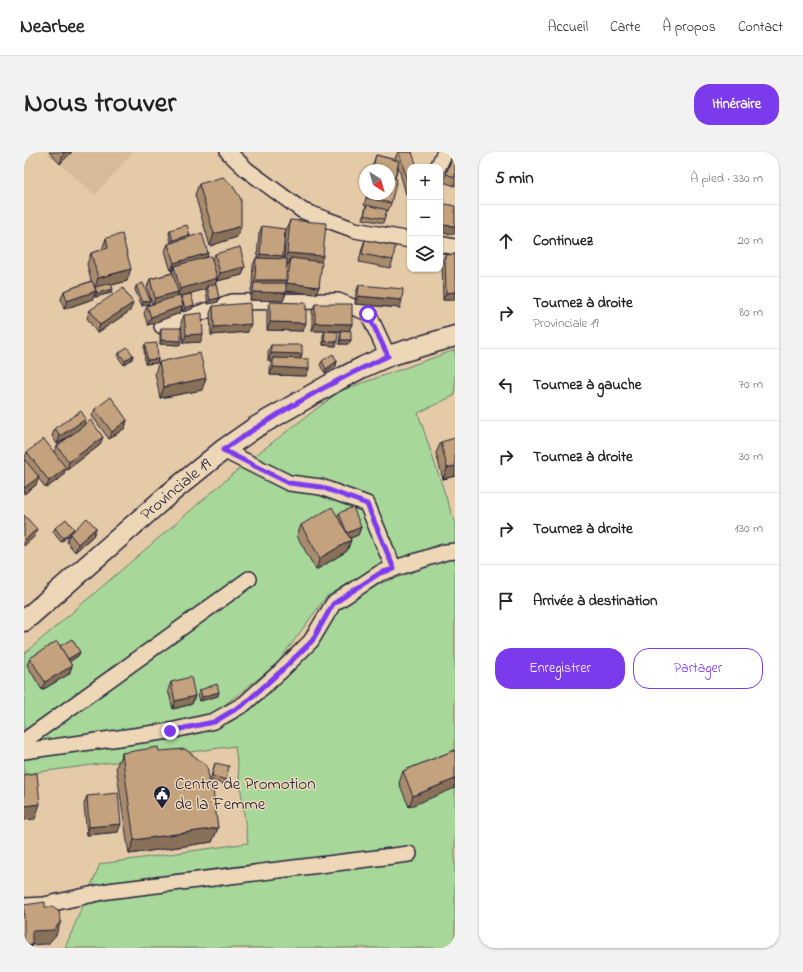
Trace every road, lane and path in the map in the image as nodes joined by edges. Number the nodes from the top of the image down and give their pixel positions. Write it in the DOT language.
graph roads {
  1 [pos="228,152"];
  2 [pos="241,152"];
  3 [pos="445,152"];
  4 [pos="439,164"];
  5 [pos="247,170"];
  6 [pos="407,236"];
  7 [pos="443,244"];
  8 [pos="455,246"];
  9 [pos="162,326"];
  10 [pos="455,336"];
  11 [pos="388,356"];
  12 [pos="223,450"];
  13 [pos="455,551"];
  14 [pos="394,569"];
  15 [pos="249,579"];
  16 [pos="24,621"];
  17 [pos="24,741"];
  18 [pos="24,751"];
  19 [pos="409,854"];
  20 [pos="24,906"];
  1 -- 5 [label="street"];
  2 -- 5 [label="street"];
  3 -- 4 [label="street"];
  5 -- 6 [label="street"];
  7 -- 8 [label="street"];
  9 -- 11 [label="street"];
  10 -- 11 [label="main road, Provinciale 19"];
  11 -- 12 [label="main road, Provinciale 19"];
  12 -- 14 [label="street"];
  12 -- 16 [label="main road, Provinciale 19"];
  13 -- 14 [label="street"];
  14 -- 18 [label="street"];
  15 -- 17 [label="street"];
  19 -- 20 [label="street"];
}
